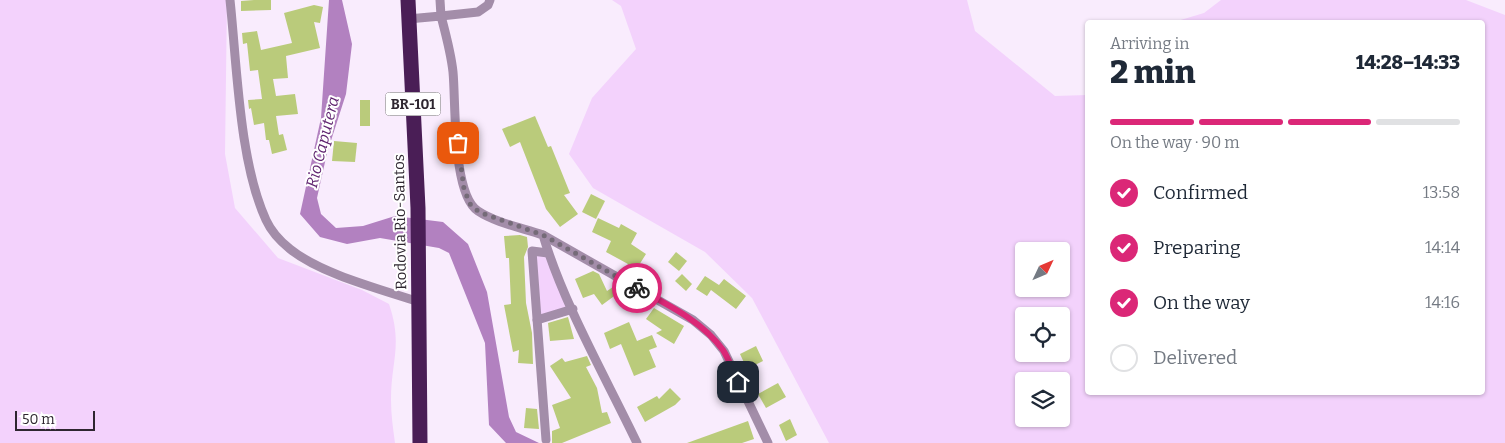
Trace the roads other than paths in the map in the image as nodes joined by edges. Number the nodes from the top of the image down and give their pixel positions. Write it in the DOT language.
graph roads {
  1 [pos="230,0"];
  2 [pos="408,0"];
  3 [pos="440,0"];
  4 [pos="490,0"];
  5 [pos="441,16"];
  6 [pos="408,19"];
  7 [pos="543,235"];
  8 [pos="548,253"];
  9 [pos="419,302"];
  10 [pos="573,309"];
  11 [pos="537,320"];
  12 [pos="546,440"];
  13 [pos="420,443"];
  14 [pos="637,443"];
  15 [pos="768,443"];
  1 -- 9 [label="street"];
  2 -- 6 [label="highway, Rodovia Rio-Santos / BR-101"];
  3 -- 5 [label="street"];
  4 -- 5 [label="street"];
  5 -- 6 [label="street"];
  5 -- 7 [label="street"];
  6 -- 9 [label="highway, Rodovia Rio-Santos / BR-101"];
  7 -- 8 [label="street"];
  7 -- 15 [label="street"];
  8 -- 10 [label="street"];
  8 -- 11 [label="street"];
  9 -- 13 [label="highway, Rodovia Rio-Santos / BR-101"];
  10 -- 11 [label="street"];
  10 -- 14 [label="street"];
  11 -- 12 [label="street"];
}
